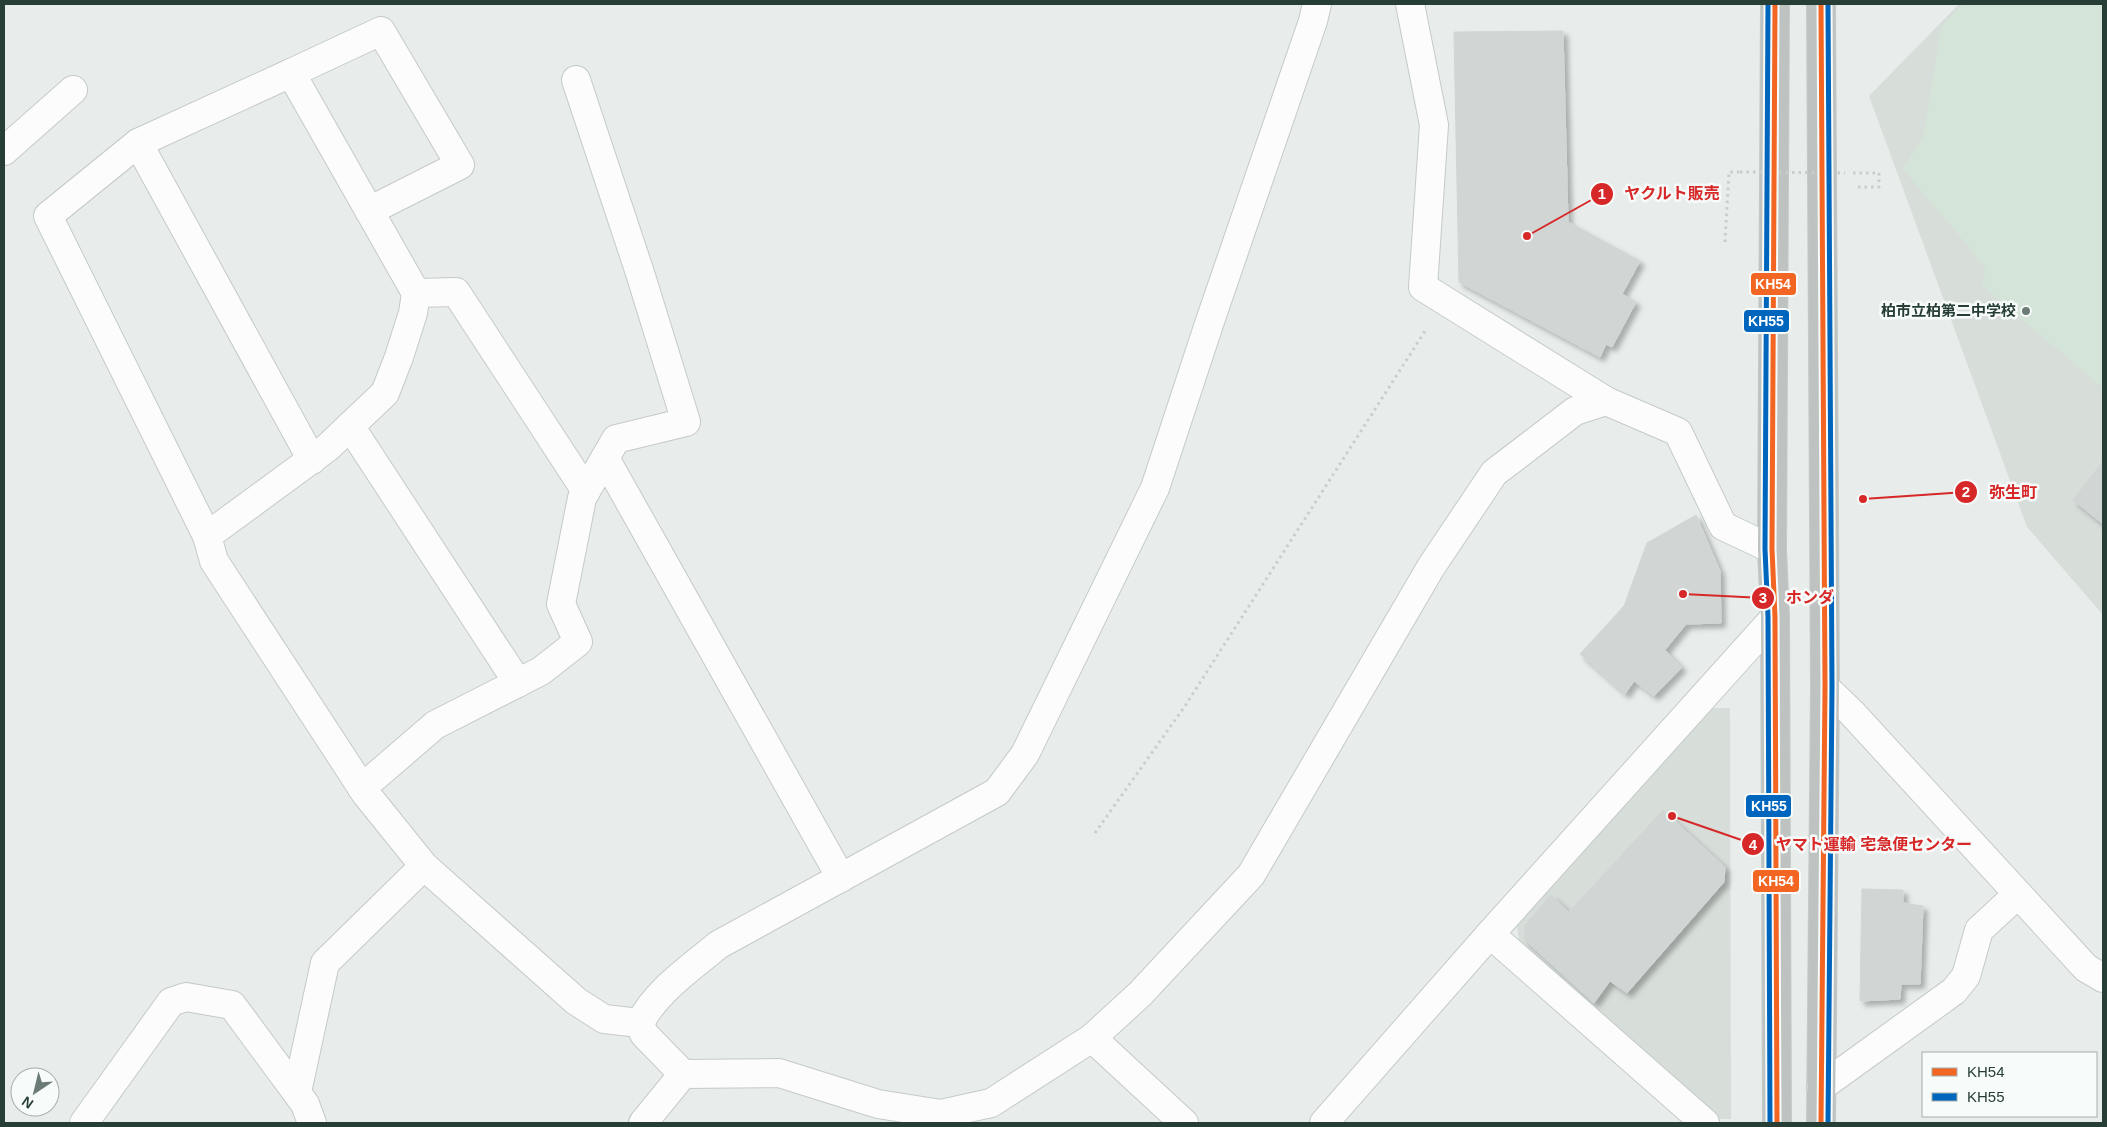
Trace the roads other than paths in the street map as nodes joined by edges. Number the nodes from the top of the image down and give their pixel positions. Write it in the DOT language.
graph roads {
  1 [pos="1316,4"];
  2 [pos="1410,4"];
  3 [pos="1775,4"];
  4 [pos="1821,4"];
  5 [pos="291,73"];
  6 [pos="576,80"];
  7 [pos="74,90"];
  8 [pos="138,143"];
  9 [pos="4,151"];
  10 [pos="369,211"];
  11 [pos="416,293"];
  12 [pos="1606,401"];
  13 [pos="350,426"];
  14 [pos="605,458"];
  15 [pos="312,460"];
  16 [pos="586,491"];
  17 [pos="207,536"];
  18 [pos="1772,549"];
  19 [pos="1775,617"];
  20 [pos="518,683"];
  21 [pos="1825,687"];
  22 [pos="362,788"];
  23 [pos="424,866"];
  24 [pos="841,878"];
  25 [pos="2018,894"];
  26 [pos="1490,934"];
  27 [pos="2103,978"];
  28 [pos="640,1023"];
  29 [pos="1092,1038"];
  30 [pos="683,1074"];
  31 [pos="1821,1087"];
  32 [pos="297,1092"];
  33 [pos="936,1119"];
  34 [pos="84,1123"];
  35 [pos="312,1123"];
  36 [pos="643,1123"];
  37 [pos="1184,1123"];
  38 [pos="1324,1123"];
  39 [pos="1705,1123"];
  40 [pos="1776,1123"];
  41 [pos="1820,1123"];
  1 -- 24 [label="street"];
  2 -- 12 [label="street"];
  3 -- 18 [label="highway"];
  4 -- 21 [label="highway"];
  5 -- 8 [label="street"];
  5 -- 10 [label="street"];
  5 -- 10 [label="street"];
  6 -- 14 [label="street"];
  7 -- 9 [label="street"];
  8 -- 15 [label="street"];
  8 -- 17 [label="street"];
  10 -- 11 [label="street"];
  11 -- 13 [label="street"];
  11 -- 16 [label="street"];
  12 -- 18 [label="street"];
  12 -- 29 [label="street"];
  13 -- 15 [label="street"];
  13 -- 20 [label="street"];
  14 -- 16 [label="street"];
  14 -- 24 [label="street"];
  15 -- 17 [label="street"];
  16 -- 20 [label="street"];
  17 -- 22 [label="street"];
  18 -- 19 [label="highway"];
  19 -- 26 [label="street"];
  19 -- 40 [label="highway"];
  20 -- 22 [label="street"];
  21 -- 25 [label="street"];
  21 -- 31 [label="highway"];
  22 -- 23 [label="street"];
  23 -- 28 [label="street"];
  23 -- 32 [label="street"];
  24 -- 28 [label="street"];
  25 -- 27 [label="street"];
  25 -- 31 [label="street"];
  26 -- 38 [label="street"];
  26 -- 39 [label="street"];
  28 -- 30 [label="street"];
  29 -- 33 [label="street"];
  29 -- 37 [label="street"];
  30 -- 33 [label="street"];
  30 -- 36 [label="street"];
  31 -- 41 [label="highway"];
  32 -- 34 [label="street"];
  32 -- 35 [label="street"];
}
